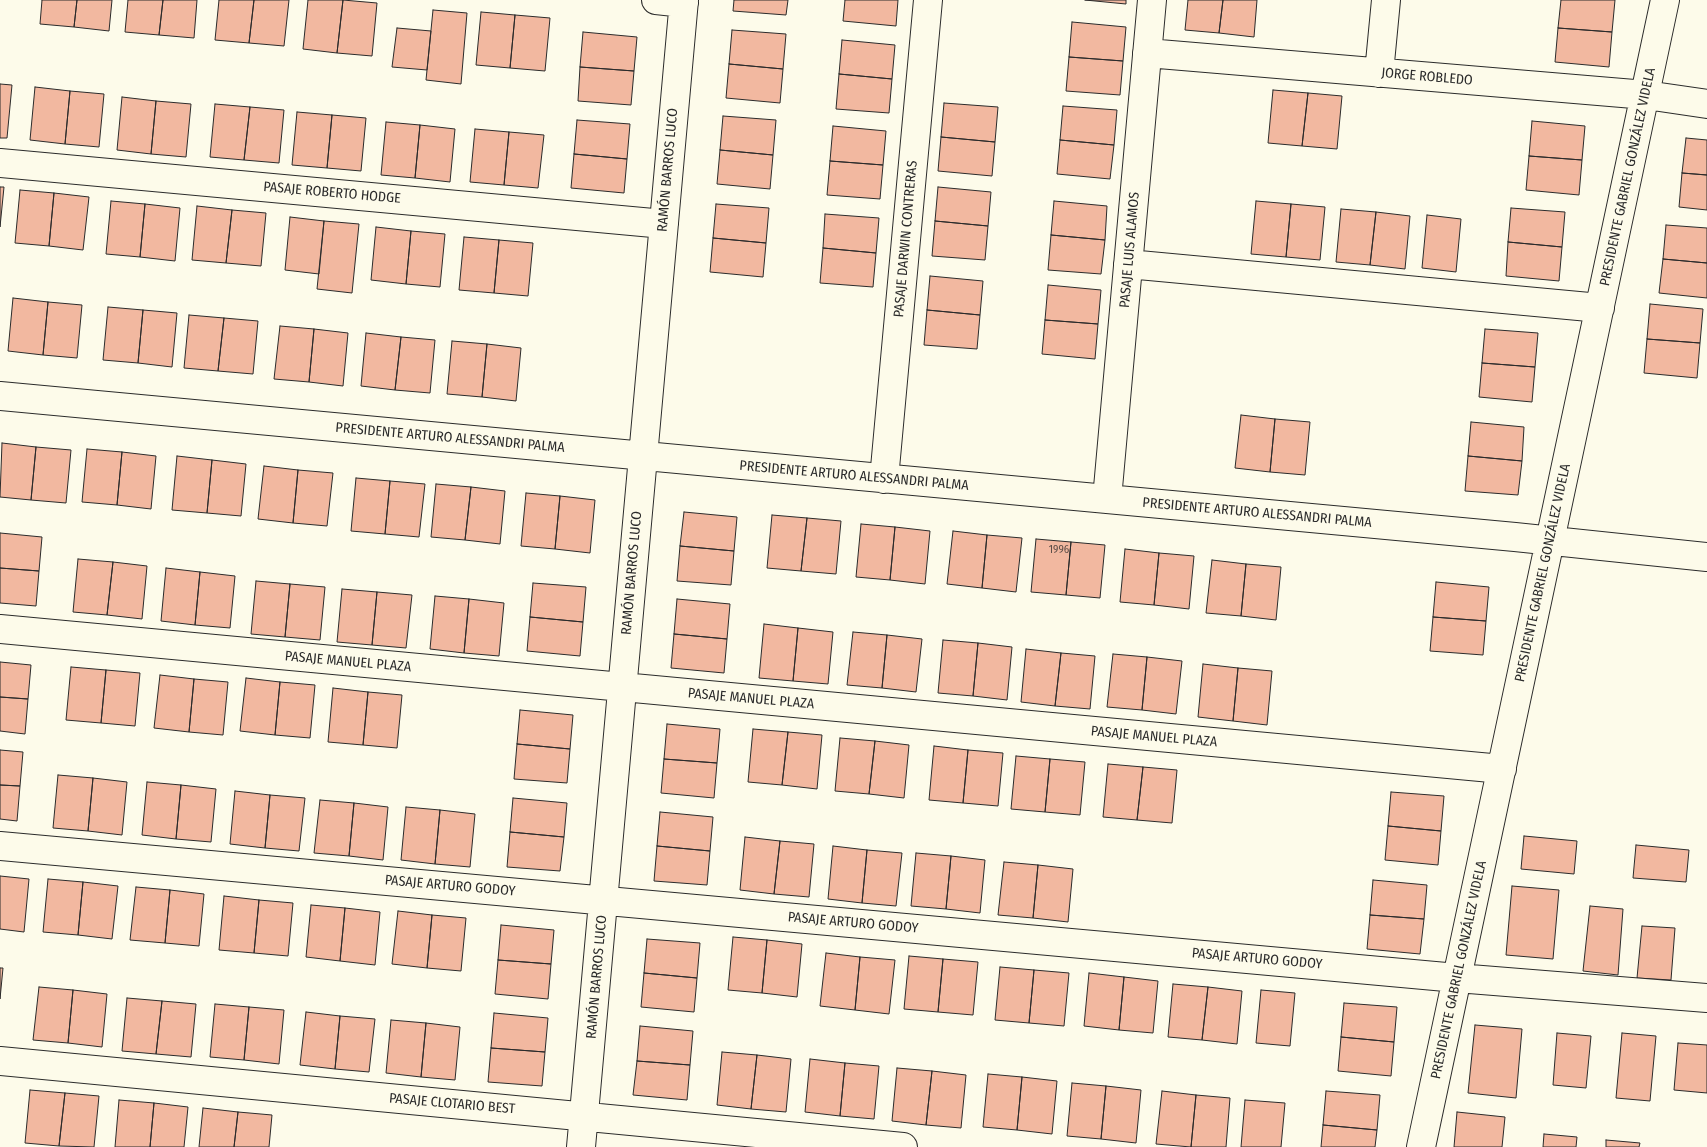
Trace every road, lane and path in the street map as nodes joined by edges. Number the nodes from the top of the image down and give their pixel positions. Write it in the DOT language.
graph roads {
  1 [pos="656,0"];
  2 [pos="928,0"];
  3 [pos="1152,0"];
  4 [pos="1386,0"];
  5 [pos="1666,0"];
  6 [pos="684,1"];
  7 [pos="1147,53"];
  8 [pos="1379,73"];
  9 [pos="1646,95"];
  10 [pos="1707,104"];
  11 [pos="0,163"];
  12 [pos="664,224"];
  13 [pos="1128,264"];
  14 [pos="1600,308"];
  15 [pos="0,396"];
  16 [pos="643,456"];
  17 [pos="884,479"];
  18 [pos="1107,500"];
  19 [pos="1550,541"];
  20 [pos="1707,557"];
  21 [pos="0,629"];
  22 [pos="622,687"];
  23 [pos="1502,769"];
  24 [pos="0,846"];
  25 [pos="603,900"];
  26 [pos="1457,978"];
  27 [pos="1707,998"];
  28 [pos="0,1061"];
  29 [pos="584,1117"];
  30 [pos="581,1147"];
  31 [pos="903,1147"];
  32 [pos="1421,1147"];
  1 -- 6 [label="street"];
  2 -- 17 [label="street, PASAJE DARWIN CONTRERAS"];
  3 -- 7 [label="street, PASAJE LUIS ALAMOS"];
  4 -- 8 [label="street"];
  5 -- 9 [label="street, PRESIDENTE GABRIEL GONZÁLEZ VIDELA"];
  6 -- 12 [label="street, RAMÓN BARROS LUCO"];
  7 -- 8 [label="street, JORGE ROBLEDO"];
  7 -- 13 [label="street, PASAJE LUIS ALAMOS"];
  8 -- 9 [label="street, JORGE ROBLEDO"];
  9 -- 10 [label="street, JORGE ROBLEDO"];
  9 -- 14 [label="street, PRESIDENTE GABRIEL GONZÁLEZ VIDELA"];
  11 -- 12 [label="street, PASAJE ROBERTO HODGE"];
  12 -- 16 [label="street, RAMÓN BARROS LUCO"];
  13 -- 14 [label="street"];
  13 -- 18 [label="street, PASAJE LUIS ALAMOS"];
  14 -- 19 [label="street, PRESIDENTE GABRIEL GONZÁLEZ VIDELA"];
  15 -- 16 [label="street, PRESIDENTE ARTURO ALESSANDRI PALMA"];
  16 -- 17 [label="street, PRESIDENTE ARTURO ALESSANDRI PALMA"];
  16 -- 22 [label="street, RAMÓN BARROS LUCO"];
  17 -- 18 [label="street, PRESIDENTE ARTURO ALESSANDRI PALMA"];
  18 -- 19 [label="street, PRESIDENTE ARTURO ALESSANDRI PALMA"];
  19 -- 20 [label="street, PRESIDENTE ARTURO ALESSANDRI PALMA"];
  19 -- 23 [label="street, PRESIDENTE GABRIEL GONZÁLEZ VIDELA"];
  21 -- 22 [label="street, PASAJE MANUEL PLAZA"];
  22 -- 23 [label="street, PASAJE MANUEL PLAZA"];
  22 -- 25 [label="street, RAMÓN BARROS LUCO"];
  23 -- 26 [label="street, PRESIDENTE GABRIEL GONZÁLEZ VIDELA"];
  24 -- 25 [label="street, PASAJE ARTURO GODOY"];
  25 -- 26 [label="street, PASAJE ARTURO GODOY"];
  25 -- 29 [label="street, RAMÓN BARROS LUCO"];
  26 -- 27 [label="street, PASAJE ARTURO GODOY"];
  26 -- 32 [label="street, PRESIDENTE GABRIEL GONZÁLEZ VIDELA"];
  28 -- 29 [label="street, PASAJE CLOTARIO BEST"];
  29 -- 30 [label="street, RAMÓN BARROS LUCO"];
  29 -- 31 [label="street, PASAJE CLOTARIO BEST"];
}
